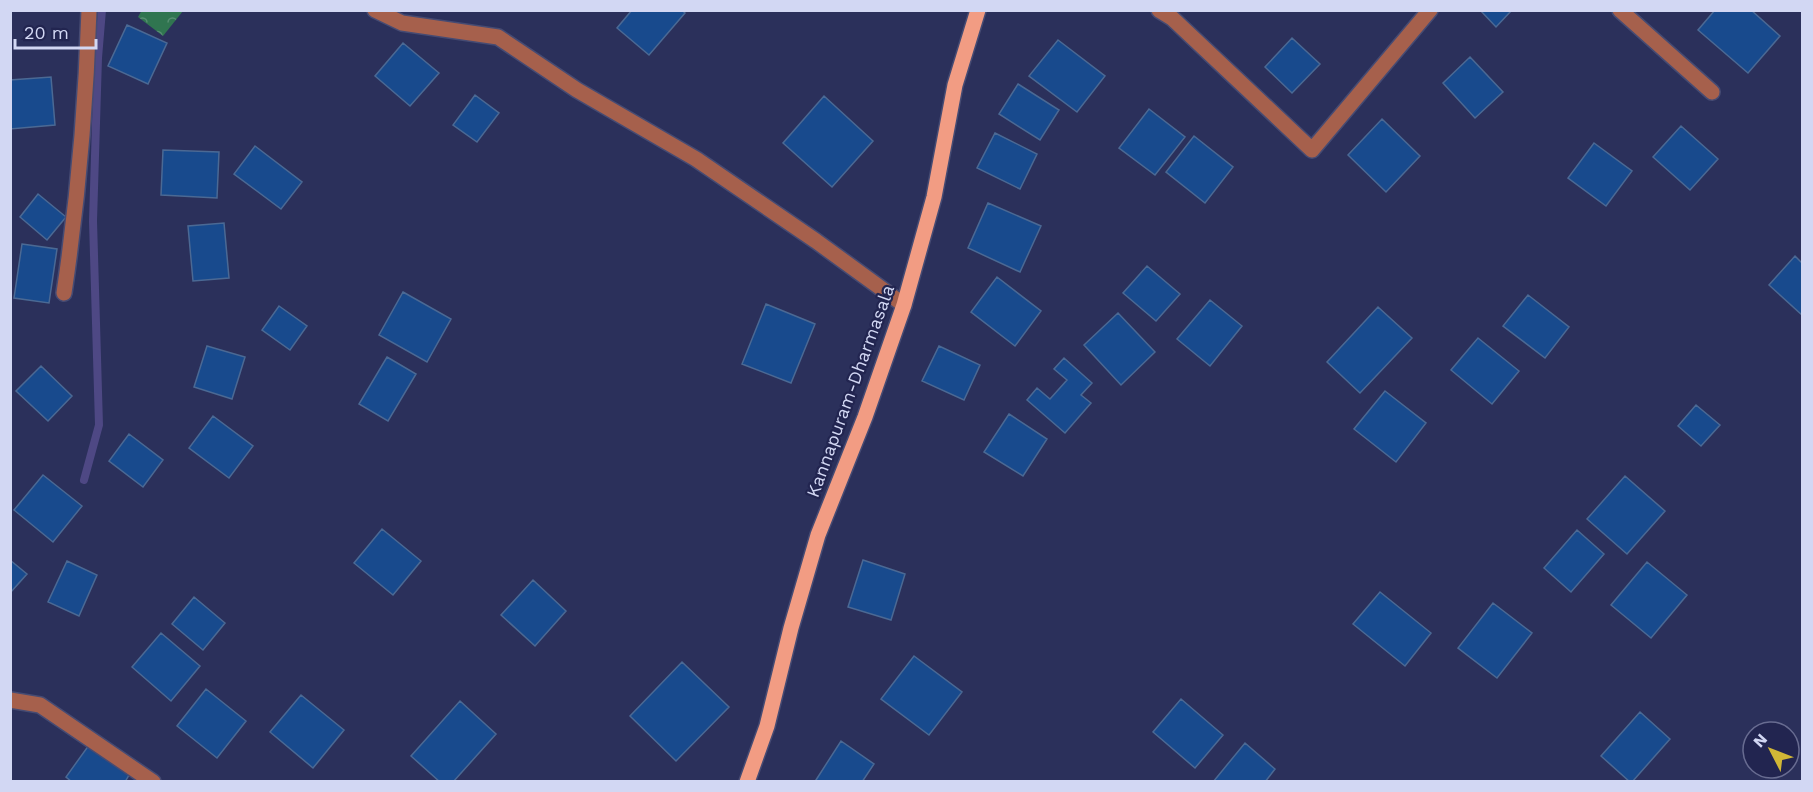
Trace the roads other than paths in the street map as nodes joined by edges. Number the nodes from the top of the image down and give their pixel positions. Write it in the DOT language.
graph roads {
  1 [pos="89,10"];
  2 [pos="375,10"];
  3 [pos="978,10"];
  4 [pos="1159,10"];
  5 [pos="1430,10"];
  6 [pos="1620,10"];
  7 [pos="1712,92"];
  8 [pos="64,293"];
  9 [pos="904,305"];
  10 [pos="10,700"];
  11 [pos="153,782"];
  12 [pos="747,782"];
  1 -- 8 [label="street"];
  2 -- 9 [label="street"];
  3 -- 9 [label="main road, Kannapuram-Dharmasala"];
  4 -- 5 [label="street"];
  6 -- 7 [label="street"];
  9 -- 12 [label="main road, Kannapuram-Dharmasala"];
  10 -- 11 [label="street"];
}
